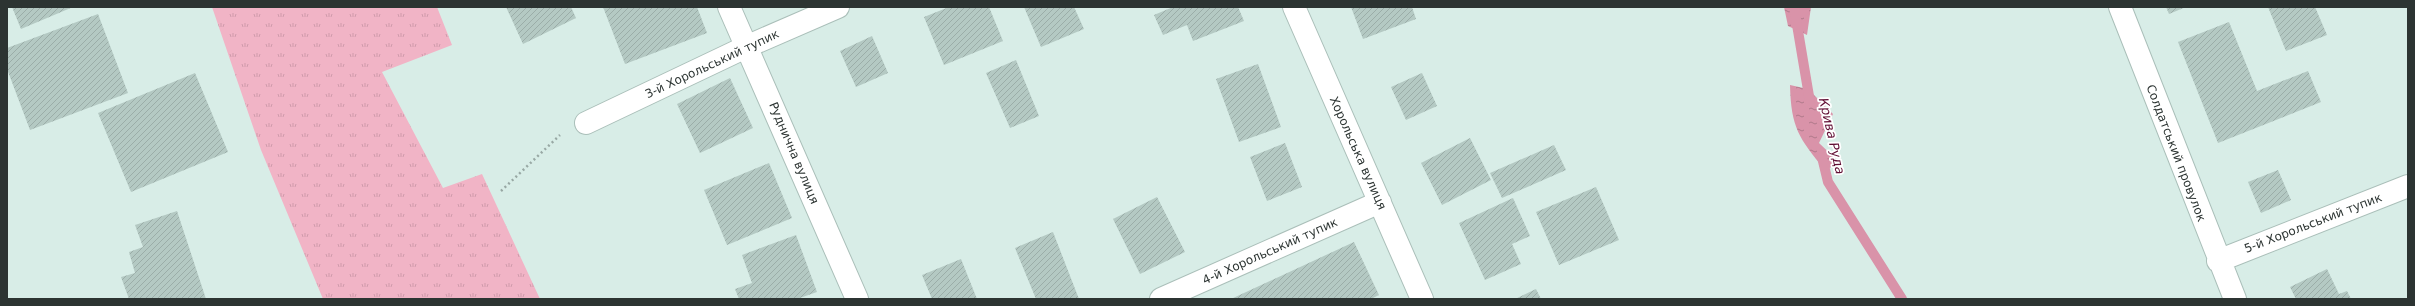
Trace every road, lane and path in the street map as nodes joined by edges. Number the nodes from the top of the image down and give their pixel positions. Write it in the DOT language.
graph roads {
  1 [pos="729,7"];
  2 [pos="838,7"];
  3 [pos="1294,7"];
  4 [pos="2120,7"];
  5 [pos="748,46"];
  6 [pos="586,123"];
  7 [pos="2408,186"];
  8 [pos="501,191"];
  9 [pos="1380,202"];
  10 [pos="2218,261"];
  11 [pos="857,299"];
  12 [pos="1161,299"];
  13 [pos="1422,299"];
  14 [pos="2234,299"];
  1 -- 5 [label="street, Руднична вулиця"];
  2 -- 5 [label="street, 3-й Хорольський тупик"];
  3 -- 9 [label="street, Хорольська вулиця"];
  4 -- 10 [label="street, Солдатський провулок"];
  5 -- 6 [label="street, 3-й Хорольський тупик"];
  5 -- 11 [label="street, Руднична вулиця"];
  6 -- 8 [label="path"];
  7 -- 10 [label="street, 5-й Хорольський тупик"];
  9 -- 12 [label="street, 4-й Хорольський тупик"];
  9 -- 13 [label="street, Хорольська вулиця"];
  10 -- 14 [label="street, Солдатський провулок"];
}
